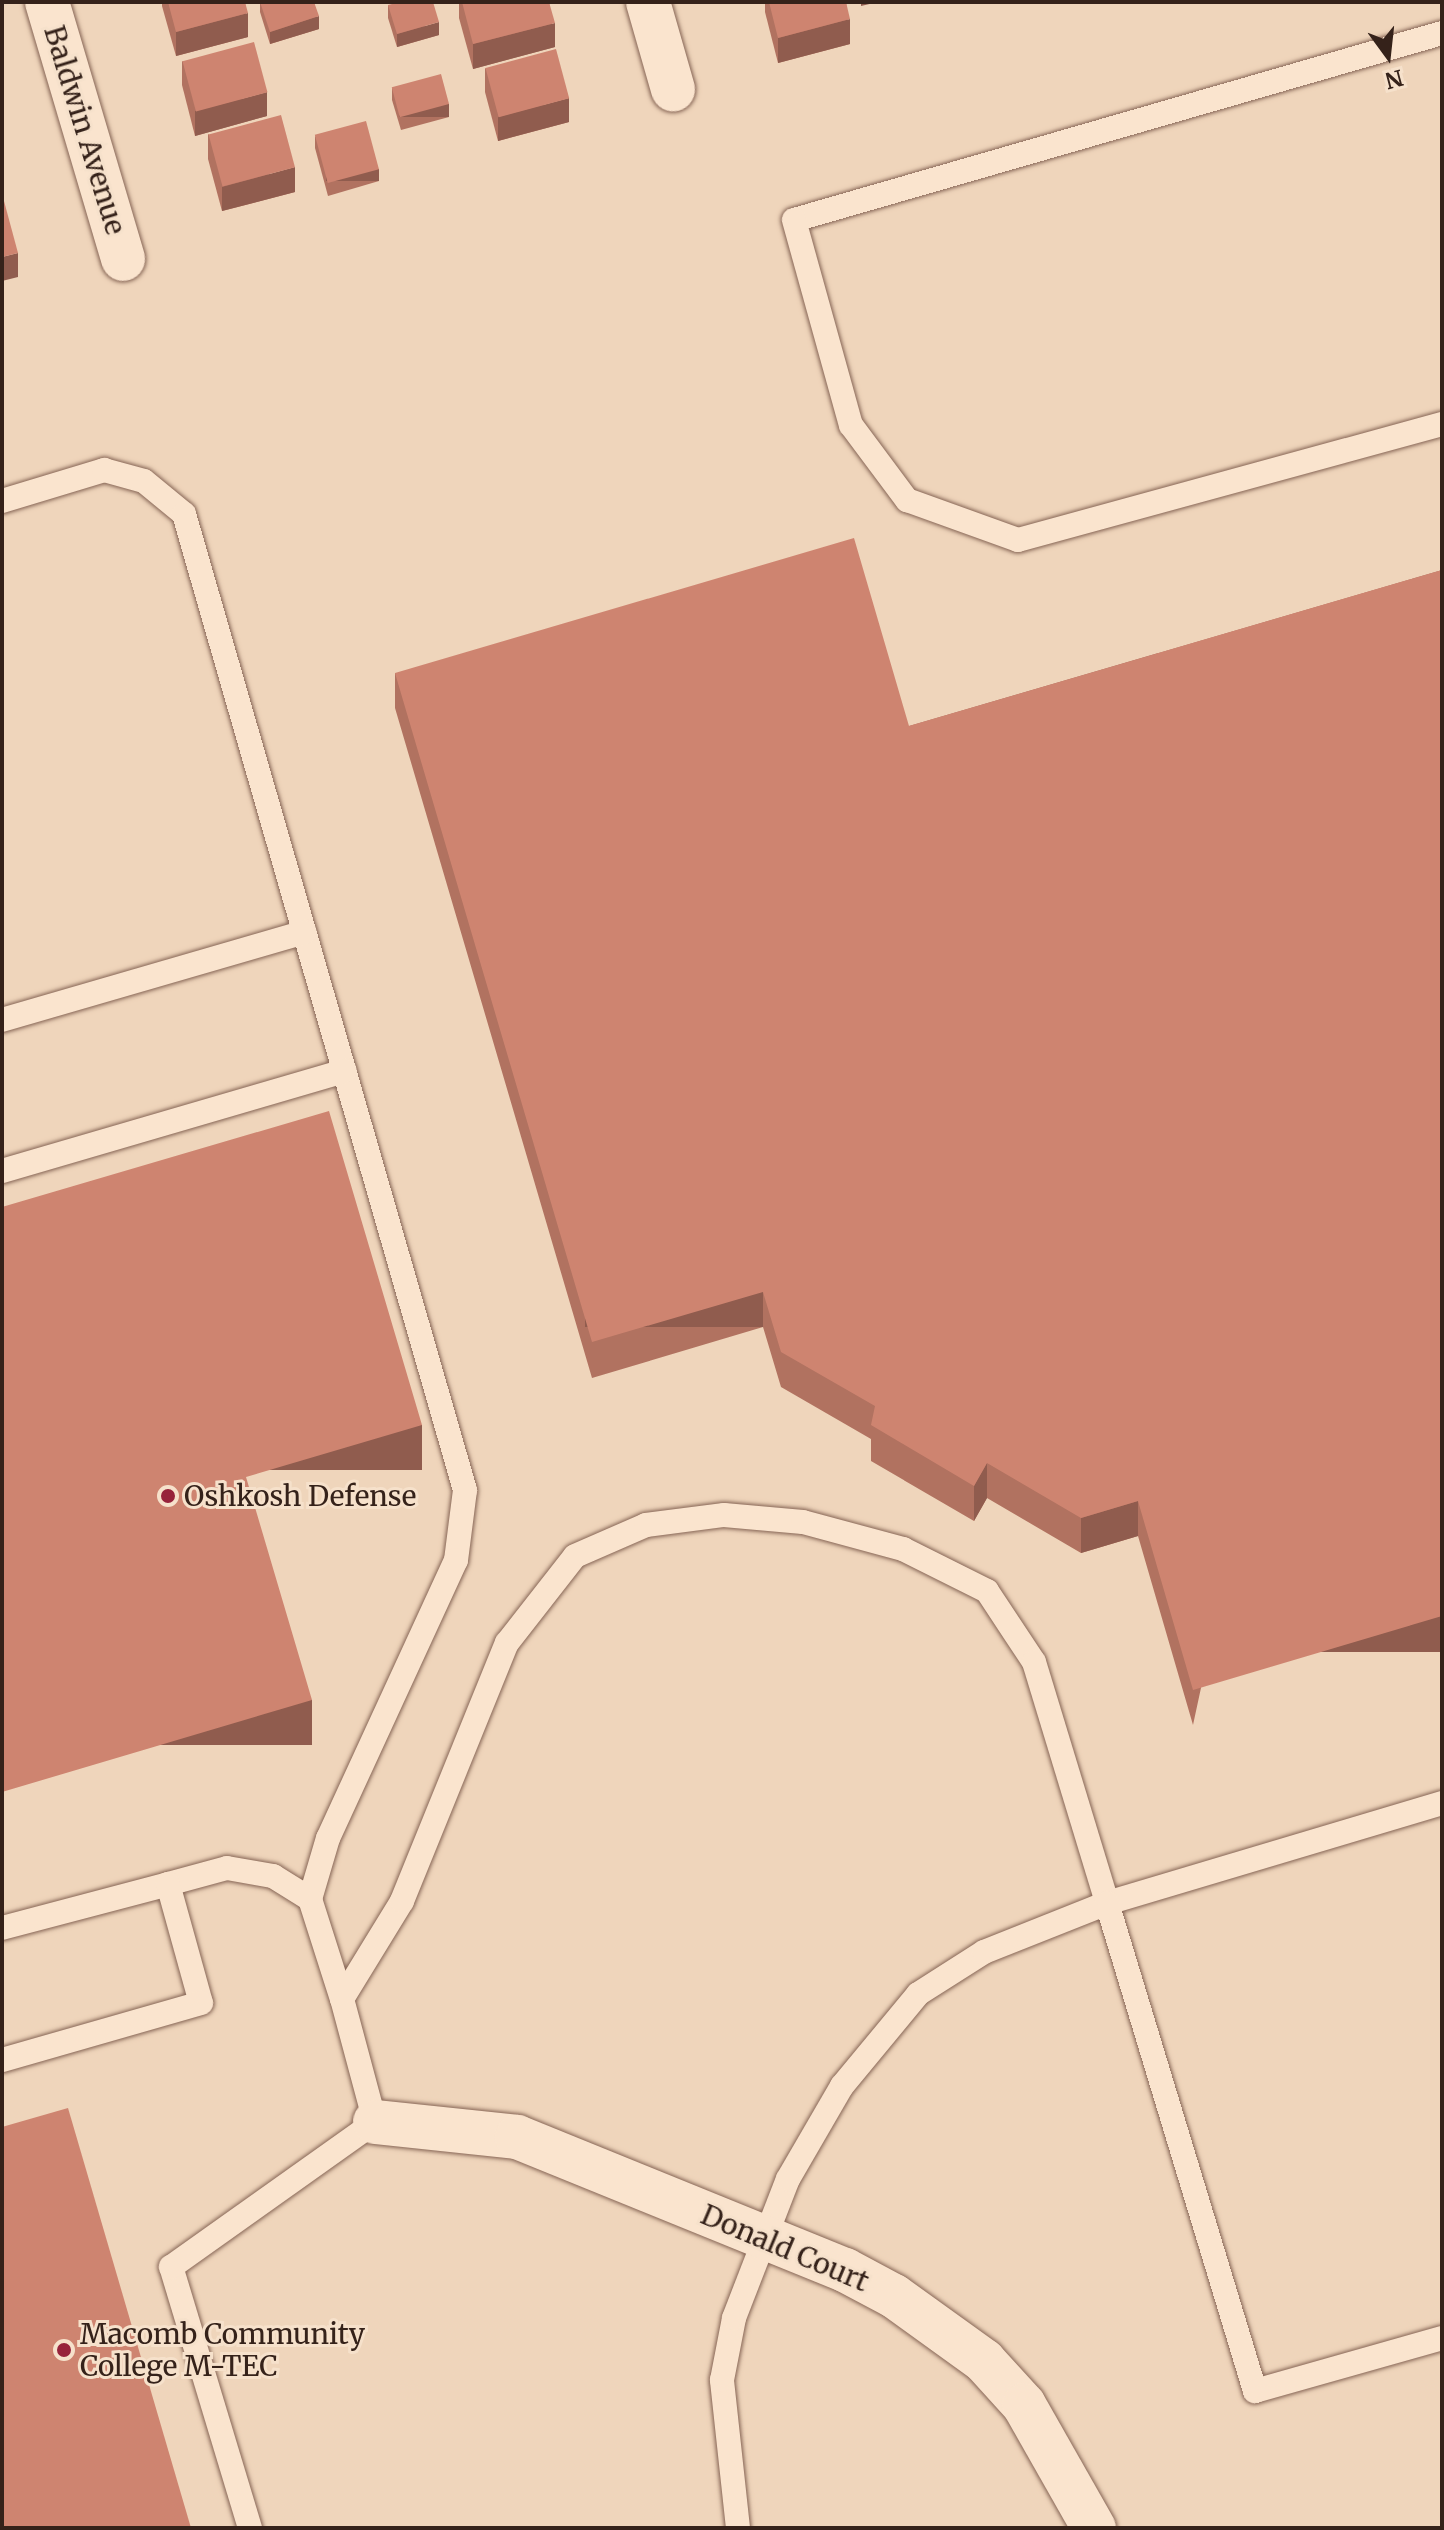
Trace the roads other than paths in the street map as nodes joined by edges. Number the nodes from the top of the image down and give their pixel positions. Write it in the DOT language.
graph roads {
  1 [pos="47,2"];
  2 [pos="648,2"];
  3 [pos="1442,33"];
  4 [pos="673,89"];
  5 [pos="123,259"];
  6 [pos="1442,424"];
  7 [pos="2,501"];
  8 [pos="304,932"];
  9 [pos="2,1020"];
  10 [pos="345,1071"];
  11 [pos="2,1171"];
  12 [pos="1442,1803"];
  13 [pos="168,1884"];
  14 [pos="310,1899"];
  15 [pos="1107,1903"];
  16 [pos="2,1928"];
  17 [pos="342,1999"];
  18 [pos="2,2060"];
  19 [pos="375,2122"];
  20 [pos="765,2238"];
  21 [pos="1442,2338"];
  22 [pos="250,2528"];
  23 [pos="738,2528"];
  24 [pos="1094,2528"];
  1 -- 5 [label="street, Baldwin Avenue"];
  2 -- 4 [label="street"];
  3 -- 6 [label="lane"];
  7 -- 8 [label="lane"];
  8 -- 9 [label="lane"];
  8 -- 10 [label="lane"];
  10 -- 11 [label="lane"];
  10 -- 14 [label="lane"];
  12 -- 15 [label="lane"];
  13 -- 14 [label="lane"];
  13 -- 16 [label="lane"];
  13 -- 18 [label="lane"];
  14 -- 17 [label="lane"];
  15 -- 17 [label="lane"];
  15 -- 20 [label="lane"];
  15 -- 21 [label="lane"];
  17 -- 19 [label="lane"];
  19 -- 20 [label="street, Donald Court"];
  19 -- 22 [label="lane"];
  20 -- 23 [label="lane"];
  20 -- 24 [label="street, Donald Court"];
}
